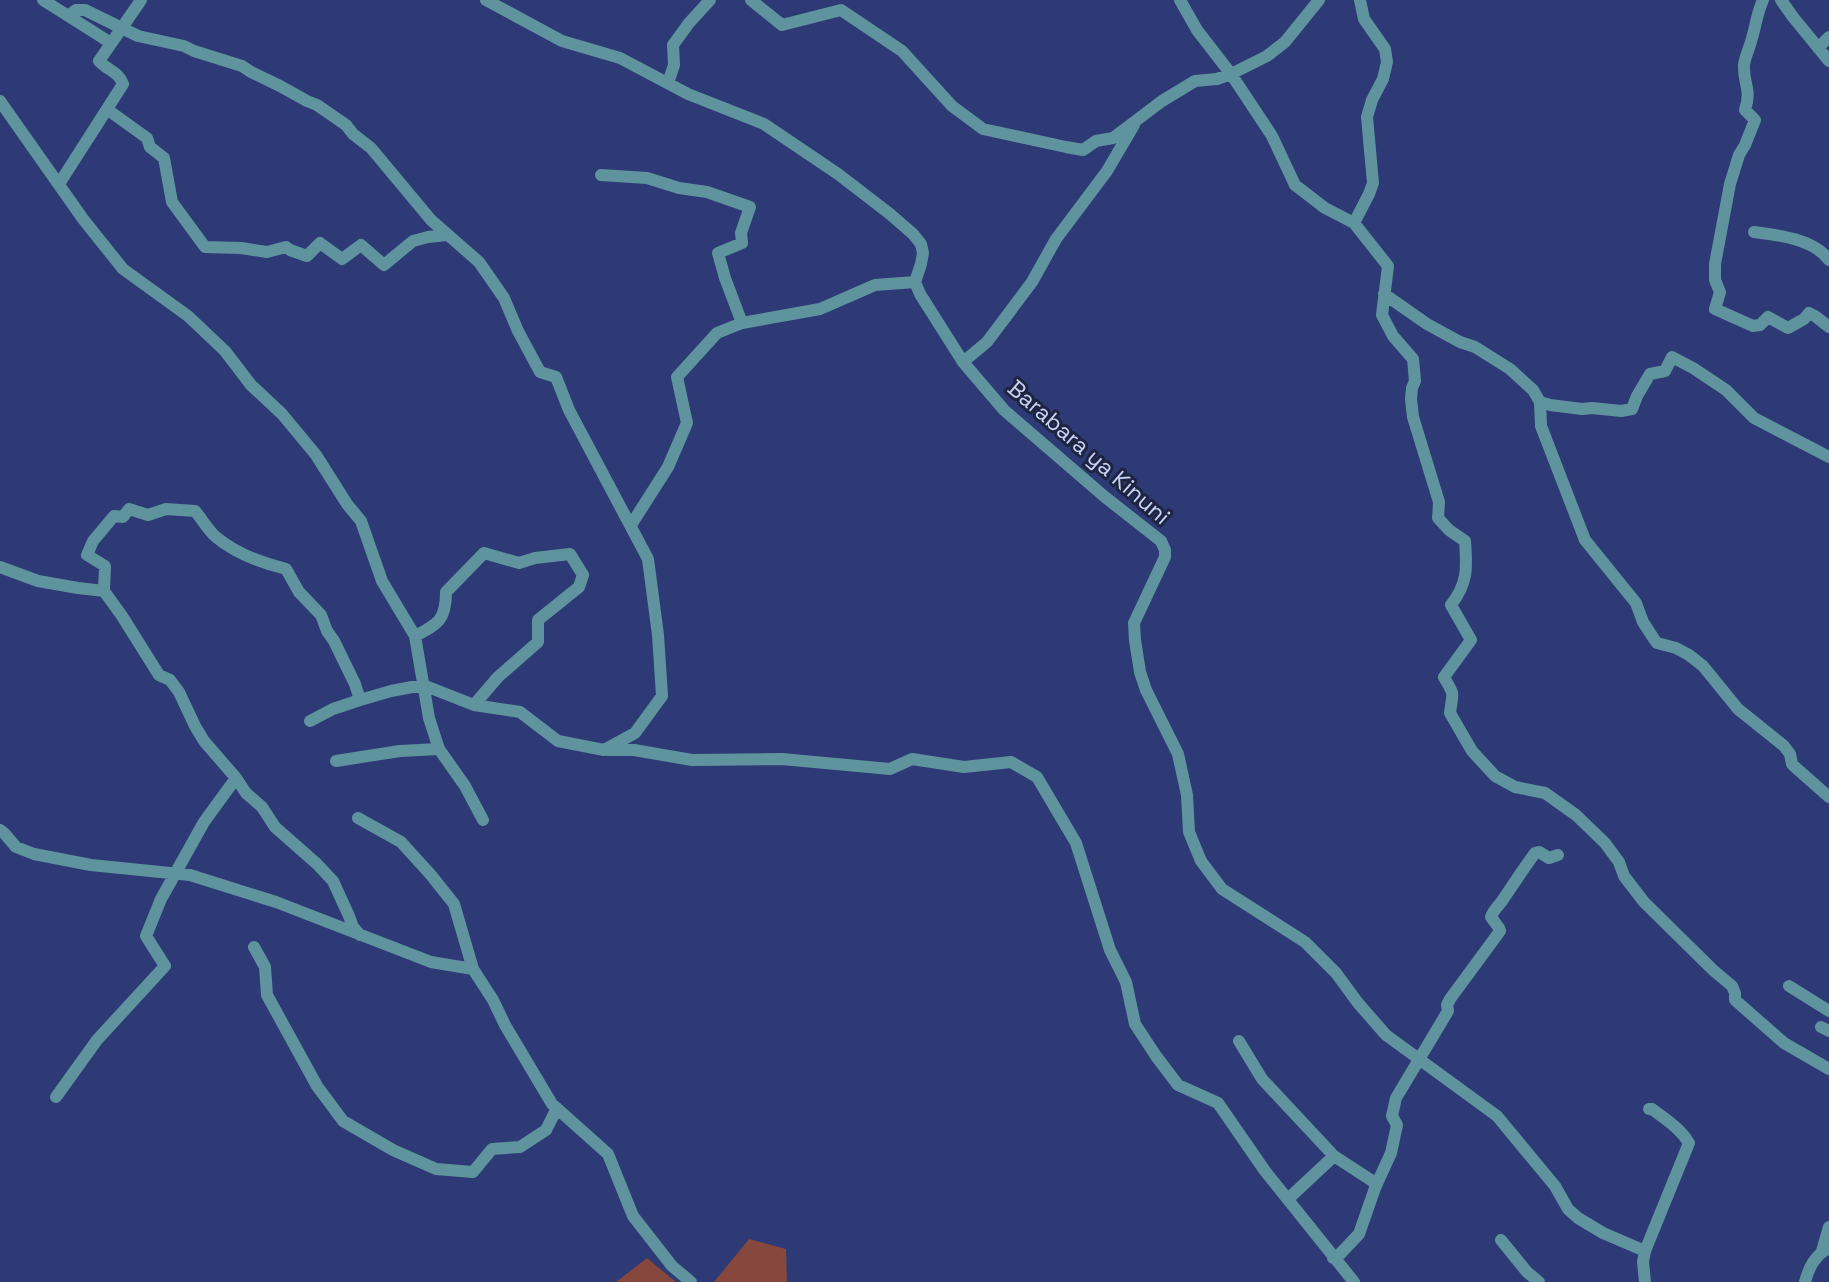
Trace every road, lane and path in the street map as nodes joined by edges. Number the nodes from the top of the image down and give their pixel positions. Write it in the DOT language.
graph roads {
  1 [pos="43,0"];
  2 [pos="141,0"];
  3 [pos="486,0"];
  4 [pos="710,0"];
  5 [pos="751,0"];
  6 [pos="1180,0"];
  7 [pos="1320,0"];
  8 [pos="1360,0"];
  9 [pos="1763,0"];
  10 [pos="1781,0"];
  11 [pos="74,9"];
  12 [pos="121,28"];
  13 [pos="1829,37"];
  14 [pos="111,43"];
  15 [pos="1818,48"];
  16 [pos="1829,61"];
  17 [pos="1231,74"];
  18 [pos="668,83"];
  19 [pos="0,101"];
  20 [pos="108,110"];
  21 [pos="1136,122"];
  22 [pos="601,175"];
  23 [pos="59,184"];
  24 [pos="1354,223"];
  25 [pos="1754,232"];
  26 [pos="447,235"];
  27 [pos="1829,260"];
  28 [pos="915,282"];
  29 [pos="1384,294"];
  30 [pos="741,323"];
  31 [pos="1829,327"];
  32 [pos="962,362"];
  33 [pos="1540,402"];
  34 [pos="1829,457"];
  35 [pos="631,525"];
  36 [pos="0,567"];
  37 [pos="104,591"];
  38 [pos="415,636"];
  39 [pos="423,685"];
  40 [pos="360,700"];
  41 [pos="474,705"];
  42 [pos="310,721"];
  43 [pos="439,749"];
  44 [pos="604,750"];
  45 [pos="335,761"];
  46 [pos="236,778"];
  47 [pos="1829,797"];
  48 [pos="358,818"];
  49 [pos="483,820"];
  50 [pos="0,830"];
  51 [pos="1558,855"];
  52 [pos="175,874"];
  53 [pos="360,935"];
  54 [pos="254,947"];
  55 [pos="473,969"];
  56 [pos="1789,986"];
  57 [pos="1829,1011"];
  58 [pos="1240,1041"];
  59 [pos="1419,1059"];
  60 [pos="1829,1069"];
  61 [pos="56,1097"];
  62 [pos="557,1108"];
  63 [pos="1649,1109"];
  64 [pos="1334,1156"];
  65 [pos="1377,1184"];
  66 [pos="1288,1199"];
  67 [pos="1829,1227"];
  68 [pos="1501,1240"];
  69 [pos="1826,1249"];
  70 [pos="1645,1251"];
  71 [pos="1333,1258"];
  72 [pos="691,1282"];
  73 [pos="1354,1282"];
  74 [pos="1539,1282"];
  75 [pos="1645,1282"];
  76 [pos="1805,1282"];
  1 -- 11 [label="street"];
  2 -- 12 [label="street"];
  3 -- 18 [label="street"];
  4 -- 18 [label="street"];
  5 -- 21 [label="street"];
  6 -- 17 [label="street"];
  7 -- 17 [label="street"];
  8 -- 24 [label="street"];
  9 -- 31 [label="street"];
  10 -- 15 [label="street"];
  11 -- 12 [label="street"];
  11 -- 14 [label="street"];
  12 -- 14 [label="street"];
  12 -- 26 [label="street"];
  13 -- 15 [label="street"];
  14 -- 20 [label="street"];
  15 -- 16 [label="street"];
  17 -- 21 [label="street"];
  17 -- 24 [label="street"];
  18 -- 28 [label="street"];
  19 -- 23 [label="street"];
  20 -- 23 [label="street"];
  20 -- 26 [label="street"];
  21 -- 32 [label="street"];
  22 -- 30 [label="street"];
  23 -- 38 [label="street"];
  24 -- 29 [label="street"];
  25 -- 27 [label="street"];
  26 -- 35 [label="street"];
  28 -- 30 [label="street"];
  28 -- 32 [label="street, Barabara ya Kinuni"];
  29 -- 33 [label="street"];
  29 -- 60 [label="street"];
  30 -- 35 [label="street"];
  32 -- 59 [label="street, Barabara ya Kinuni"];
  33 -- 34 [label="street"];
  33 -- 47 [label="street"];
  35 -- 44 [label="street"];
  36 -- 37 [label="street"];
  37 -- 40 [label="street"];
  37 -- 46 [label="street"];
  38 -- 39 [label="street"];
  38 -- 41 [label="street"];
  39 -- 40 [label="street"];
  39 -- 41 [label="street"];
  39 -- 43 [label="street"];
  40 -- 42 [label="street"];
  41 -- 44 [label="street"];
  43 -- 45 [label="street"];
  43 -- 49 [label="street"];
  44 -- 66 [label="street"];
  46 -- 52 [label="street"];
  46 -- 53 [label="street"];
  48 -- 55 [label="street"];
  50 -- 52 [label="street"];
  51 -- 59 [label="street"];
  52 -- 53 [label="street"];
  52 -- 61 [label="street"];
  53 -- 55 [label="street"];
  54 -- 62 [label="street"];
  55 -- 62 [label="street"];
  56 -- 57 [label="street"];
  58 -- 64 [label="street"];
  59 -- 65 [label="street"];
  59 -- 70 [label="street, Barabara ya Kinuni"];
  62 -- 72 [label="street"];
  63 -- 70 [label="street"];
  64 -- 65 [label="street"];
  64 -- 66 [label="street"];
  65 -- 71 [label="street"];
  66 -- 71 [label="street"];
  67 -- 69 [label="street"];
  68 -- 74 [label="street"];
  69 -- 76 [label="street"];
  70 -- 75 [label="street"];
  71 -- 73 [label="street"];
}
